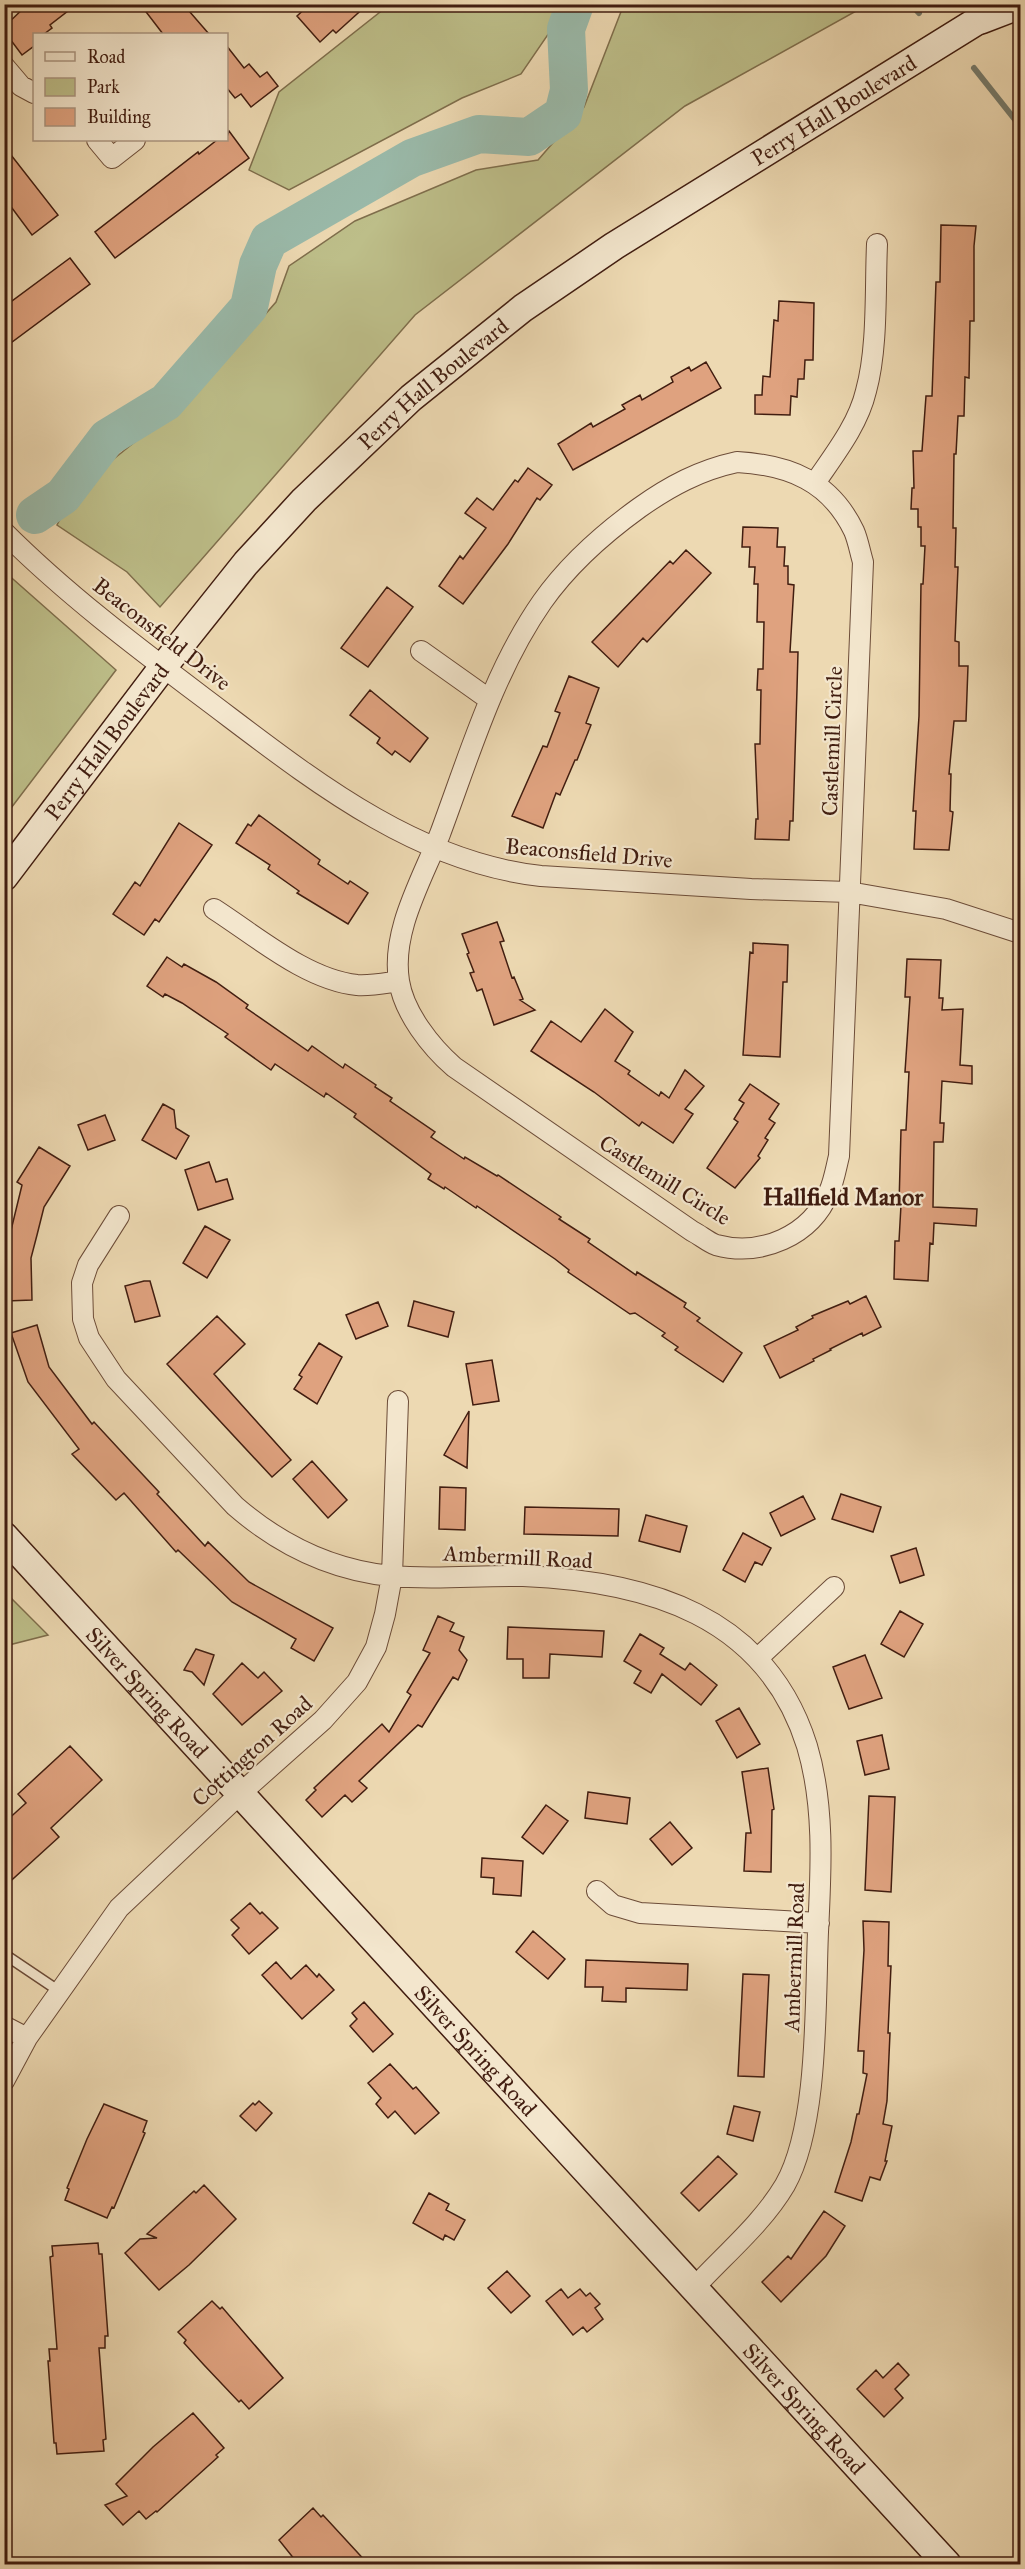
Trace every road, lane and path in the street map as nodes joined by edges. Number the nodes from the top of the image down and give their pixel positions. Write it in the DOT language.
graph roads {
  1 [pos="1020,5"];
  2 [pos="987,13"];
  3 [pos="4,66"];
  4 [pos="33,92"];
  5 [pos="98,141"];
  6 [pos="134,141"];
  7 [pos="877,244"];
  8 [pos="815,483"];
  9 [pos="4,532"];
  10 [pos="421,651"];
  11 [pos="163,667"];
  12 [pos="490,700"];
  13 [pos="435,847"];
  14 [pos="4,877"];
  15 [pos="849,892"];
  16 [pos="214,909"];
  17 [pos="1020,933"];
  18 [pos="399,981"];
  19 [pos="119,1216"];
  20 [pos="398,1401"];
  21 [pos="4,1536"];
  22 [pos="392,1576"];
  23 [pos="834,1587"];
  24 [pos="758,1658"];
  25 [pos="242,1792"];
  26 [pos="597,1891"];
  27 [pos="819,1923"];
  28 [pos="4,1954"];
  29 [pos="59,1991"];
  30 [pos="4,2026"];
  31 [pos="27,2038"];
  32 [pos="4,2081"];
  33 [pos="694,2288"];
  34 [pos="947,2565"];
  1 -- 2 [label="main road, Perry Hall Boulevard"];
  2 -- 11 [label="main road, Perry Hall Boulevard"];
  3 -- 4 [label="street"];
  5 -- 6 [label="street"];
  7 -- 8 [label="street"];
  8 -- 12 [label="street, Castlemill Circle"];
  8 -- 15 [label="street, Castlemill Circle"];
  9 -- 11 [label="street, Beaconsfield Drive"];
  10 -- 12 [label="street"];
  11 -- 13 [label="street, Beaconsfield Drive"];
  11 -- 14 [label="main road, Perry Hall Boulevard"];
  12 -- 13 [label="street, Castlemill Circle"];
  13 -- 15 [label="street, Beaconsfield Drive"];
  13 -- 18 [label="street, Castlemill Circle"];
  15 -- 17 [label="street, Beaconsfield Drive"];
  15 -- 18 [label="street, Castlemill Circle"];
  16 -- 18 [label="street"];
  19 -- 22 [label="street, Ambermill Road"];
  20 -- 22 [label="street, Cottington Road"];
  21 -- 25 [label="main road, Silver Spring Road"];
  22 -- 24 [label="street, Ambermill Road"];
  22 -- 25 [label="street, Cottington Road"];
  23 -- 24 [label="street"];
  24 -- 27 [label="street, Ambermill Road"];
  25 -- 29 [label="street, Cottington Road"];
  25 -- 33 [label="main road, Silver Spring Road"];
  26 -- 27 [label="street"];
  27 -- 33 [label="street, Ambermill Road"];
  28 -- 29 [label="lane"];
  29 -- 31 [label="street, Cottington Road"];
  30 -- 31 [label="street"];
  31 -- 32 [label="street, Cottington Road"];
  33 -- 34 [label="main road, Silver Spring Road"];
}
